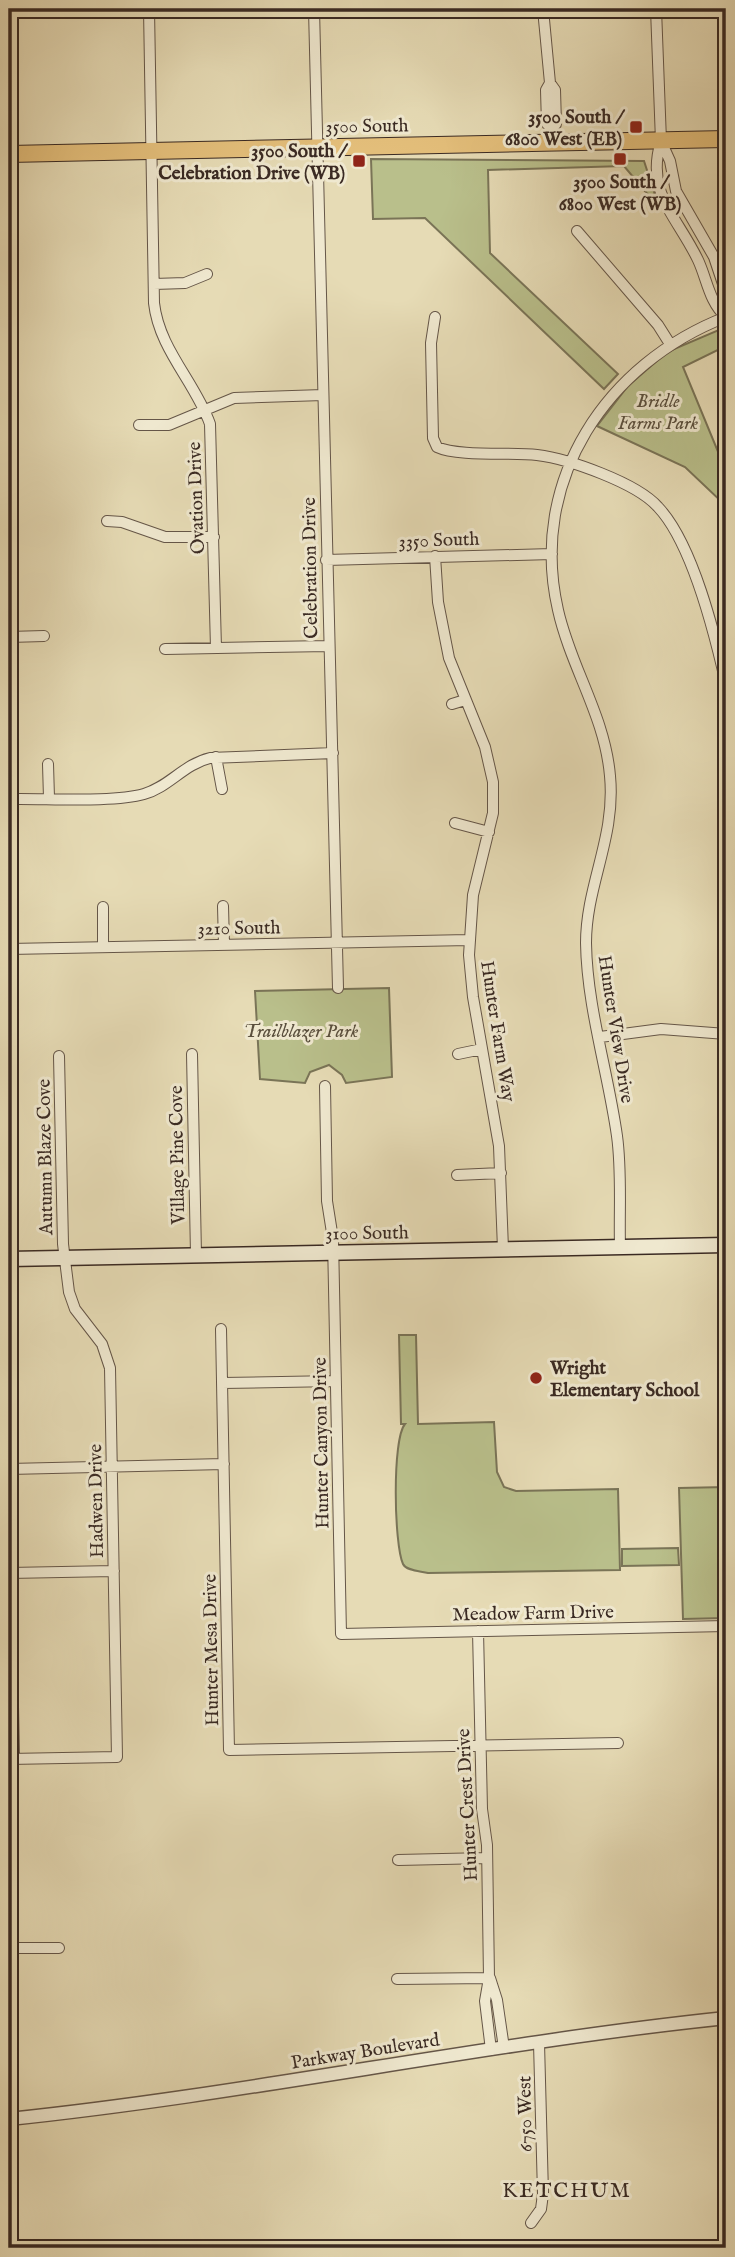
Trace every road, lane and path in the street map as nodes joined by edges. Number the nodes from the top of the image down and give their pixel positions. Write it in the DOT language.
graph roads {
  1 [pos="149,9"];
  2 [pos="314,9"];
  3 [pos="543,9"];
  4 [pos="656,9"];
  5 [pos="551,135"];
  6 [pos="726,139"];
  7 [pos="661,141"];
  8 [pos="317,147"];
  9 [pos="151,151"];
  10 [pos="9,154"];
  11 [pos="577,232"];
  12 [pos="207,274"];
  13 [pos="154,284"];
  14 [pos="726,293"];
  15 [pos="435,317"];
  16 [pos="726,317"];
  17 [pos="670,344"];
  18 [pos="323,395"];
  19 [pos="205,410"];
  20 [pos="139,425"];
  21 [pos="569,464"];
  22 [pos="107,521"];
  23 [pos="214,537"];
  24 [pos="552,554"];
  25 [pos="435,556"];
  26 [pos="326,560"];
  27 [pos="44,636"];
  28 [pos="9,637"];
  29 [pos="328,646"];
  30 [pos="216,648"];
  31 [pos="166,649"];
  32 [pos="726,684"];
  33 [pos="465,699"];
  34 [pos="452,704"];
  35 [pos="333,753"];
  36 [pos="216,757"];
  37 [pos="48,764"];
  38 [pos="222,789"];
  39 [pos="49,798"];
  40 [pos="9,799"];
  41 [pos="455,823"];
  42 [pos="489,832"];
  43 [pos="223,906"];
  44 [pos="103,907"];
  45 [pos="469,940"];
  46 [pos="337,943"];
  47 [pos="224,945"];
  48 [pos="103,947"];
  49 [pos="9,949"];
  50 [pos="338,988"];
  51 [pos="726,1034"];
  52 [pos="600,1037"];
  53 [pos="482,1049"];
  54 [pos="192,1054"];
  55 [pos="458,1054"];
  56 [pos="59,1056"];
  57 [pos="325,1086"];
  58 [pos="501,1173"];
  59 [pos="457,1175"];
  60 [pos="726,1245"];
  61 [pos="620,1247"];
  62 [pos="503,1249"];
  63 [pos="334,1252"];
  64 [pos="196,1255"];
  65 [pos="65,1258"];
  66 [pos="9,1259"];
  67 [pos="221,1329"];
  68 [pos="336,1381"];
  69 [pos="222,1383"];
  70 [pos="224,1464"];
  71 [pos="112,1466"];
  72 [pos="9,1469"];
  73 [pos="114,1571"];
  74 [pos="9,1573"];
  75 [pos="726,1626"];
  76 [pos="478,1631"];
  77 [pos="341,1634"];
  78 [pos="9,1692"];
  79 [pos="618,1743"];
  80 [pos="481,1745"];
  81 [pos="11,1759"];
  82 [pos="487,1858"];
  83 [pos="398,1860"];
  84 [pos="10,1873"];
  85 [pos="10,1948"];
  86 [pos="59,1948"];
  87 [pos="489,1978"];
  88 [pos="397,1979"];
  89 [pos="726,2018"];
  90 [pos="538,2043"];
  91 [pos="497,2049"];
  92 [pos="9,2119"];
  93 [pos="531,2223"];
  1 -- 9 [label="street, Ovation Drive"];
  2 -- 8 [label="street, Celebration Drive"];
  3 -- 5 [label="street"];
  4 -- 7 [label="street"];
  5 -- 7 [label="main road, 3500 South"];
  5 -- 8 [label="main road, 3500 South"];
  6 -- 7 [label="main road, 3500 South"];
  7 -- 14 [label="street"];
  7 -- 16 [label="street"];
  8 -- 9 [label="main road, 3500 South"];
  8 -- 18 [label="street, Celebration Drive"];
  9 -- 10 [label="main road, 3500 South"];
  9 -- 13 [label="street, Ovation Drive"];
  11 -- 17 [label="street"];
  12 -- 13 [label="street"];
  13 -- 19 [label="street, Ovation Drive"];
  15 -- 21 [label="street"];
  16 -- 17 [label="street, Hunter View Drive"];
  17 -- 21 [label="street, Hunter View Drive"];
  18 -- 19 [label="street"];
  18 -- 26 [label="street, Celebration Drive"];
  19 -- 20 [label="street"];
  19 -- 23 [label="street, Ovation Drive"];
  21 -- 24 [label="street, Hunter View Drive"];
  21 -- 32 [label="street"];
  22 -- 23 [label="street"];
  23 -- 30 [label="street, Ovation Drive"];
  24 -- 25 [label="street, 3350 South"];
  24 -- 52 [label="street, Hunter View Drive"];
  25 -- 26 [label="street, 3350 South"];
  25 -- 33 [label="street, Hunter Farm Way"];
  26 -- 29 [label="street, Celebration Drive"];
  27 -- 28 [label="street"];
  29 -- 30 [label="street"];
  29 -- 35 [label="street, Celebration Drive"];
  30 -- 31 [label="street"];
  33 -- 34 [label="street"];
  33 -- 42 [label="street, Hunter Farm Way"];
  35 -- 36 [label="street"];
  35 -- 46 [label="street, Celebration Drive"];
  36 -- 38 [label="street"];
  36 -- 39 [label="street"];
  37 -- 39 [label="street"];
  39 -- 40 [label="street"];
  41 -- 42 [label="street"];
  42 -- 45 [label="street, Hunter Farm Way"];
  43 -- 47 [label="street"];
  44 -- 48 [label="street"];
  45 -- 46 [label="street, 3210 South"];
  45 -- 53 [label="street, Hunter Farm Way"];
  46 -- 47 [label="street, 3210 South"];
  46 -- 50 [label="street, Celebration Drive"];
  47 -- 48 [label="street, 3210 South"];
  48 -- 49 [label="street, 3210 South"];
  51 -- 52 [label="street"];
  52 -- 61 [label="street, Hunter View Drive"];
  53 -- 55 [label="street"];
  53 -- 58 [label="street, Hunter Farm Way"];
  54 -- 64 [label="street, Village Pine Cove"];
  56 -- 65 [label="street, Autumn Blaze Cove"];
  57 -- 63 [label="street, Hunter Canyon Drive"];
  58 -- 59 [label="street"];
  58 -- 62 [label="street, Hunter Farm Way"];
  60 -- 61 [label="main road, 3100 South"];
  61 -- 62 [label="main road, 3100 South"];
  62 -- 63 [label="main road, 3100 South"];
  63 -- 64 [label="main road, 3100 South"];
  63 -- 68 [label="street, Hunter Canyon Drive"];
  64 -- 65 [label="main road, 3100 South"];
  65 -- 66 [label="main road, 3100 South"];
  65 -- 71 [label="street, Hadwen Drive"];
  67 -- 69 [label="street, Hunter Mesa Drive"];
  68 -- 69 [label="street"];
  68 -- 77 [label="street, Hunter Canyon Drive"];
  69 -- 70 [label="street, Hunter Mesa Drive"];
  70 -- 71 [label="street"];
  70 -- 80 [label="street, Hunter Mesa Drive"];
  71 -- 72 [label="street"];
  71 -- 73 [label="street, Hadwen Drive"];
  73 -- 74 [label="street"];
  73 -- 81 [label="street, Hadwen Drive"];
  75 -- 76 [label="street, Meadow Farm Drive"];
  76 -- 77 [label="street, Meadow Farm Drive"];
  76 -- 80 [label="street, Hunter Crest Drive"];
  78 -- 81 [label="street"];
  79 -- 80 [label="street"];
  80 -- 82 [label="street, Hunter Crest Drive"];
  82 -- 83 [label="street"];
  82 -- 87 [label="street, Hunter Crest Drive"];
  84 -- 85 [label="street"];
  85 -- 86 [label="street"];
  87 -- 88 [label="street"];
  87 -- 91 [label="street, Hunter Crest Drive"];
  89 -- 90 [label="street, Parkway Boulevard"];
  90 -- 91 [label="street, Parkway Boulevard"];
  90 -- 93 [label="street, 6750 West"];
  91 -- 92 [label="street, Parkway Boulevard"];
}
